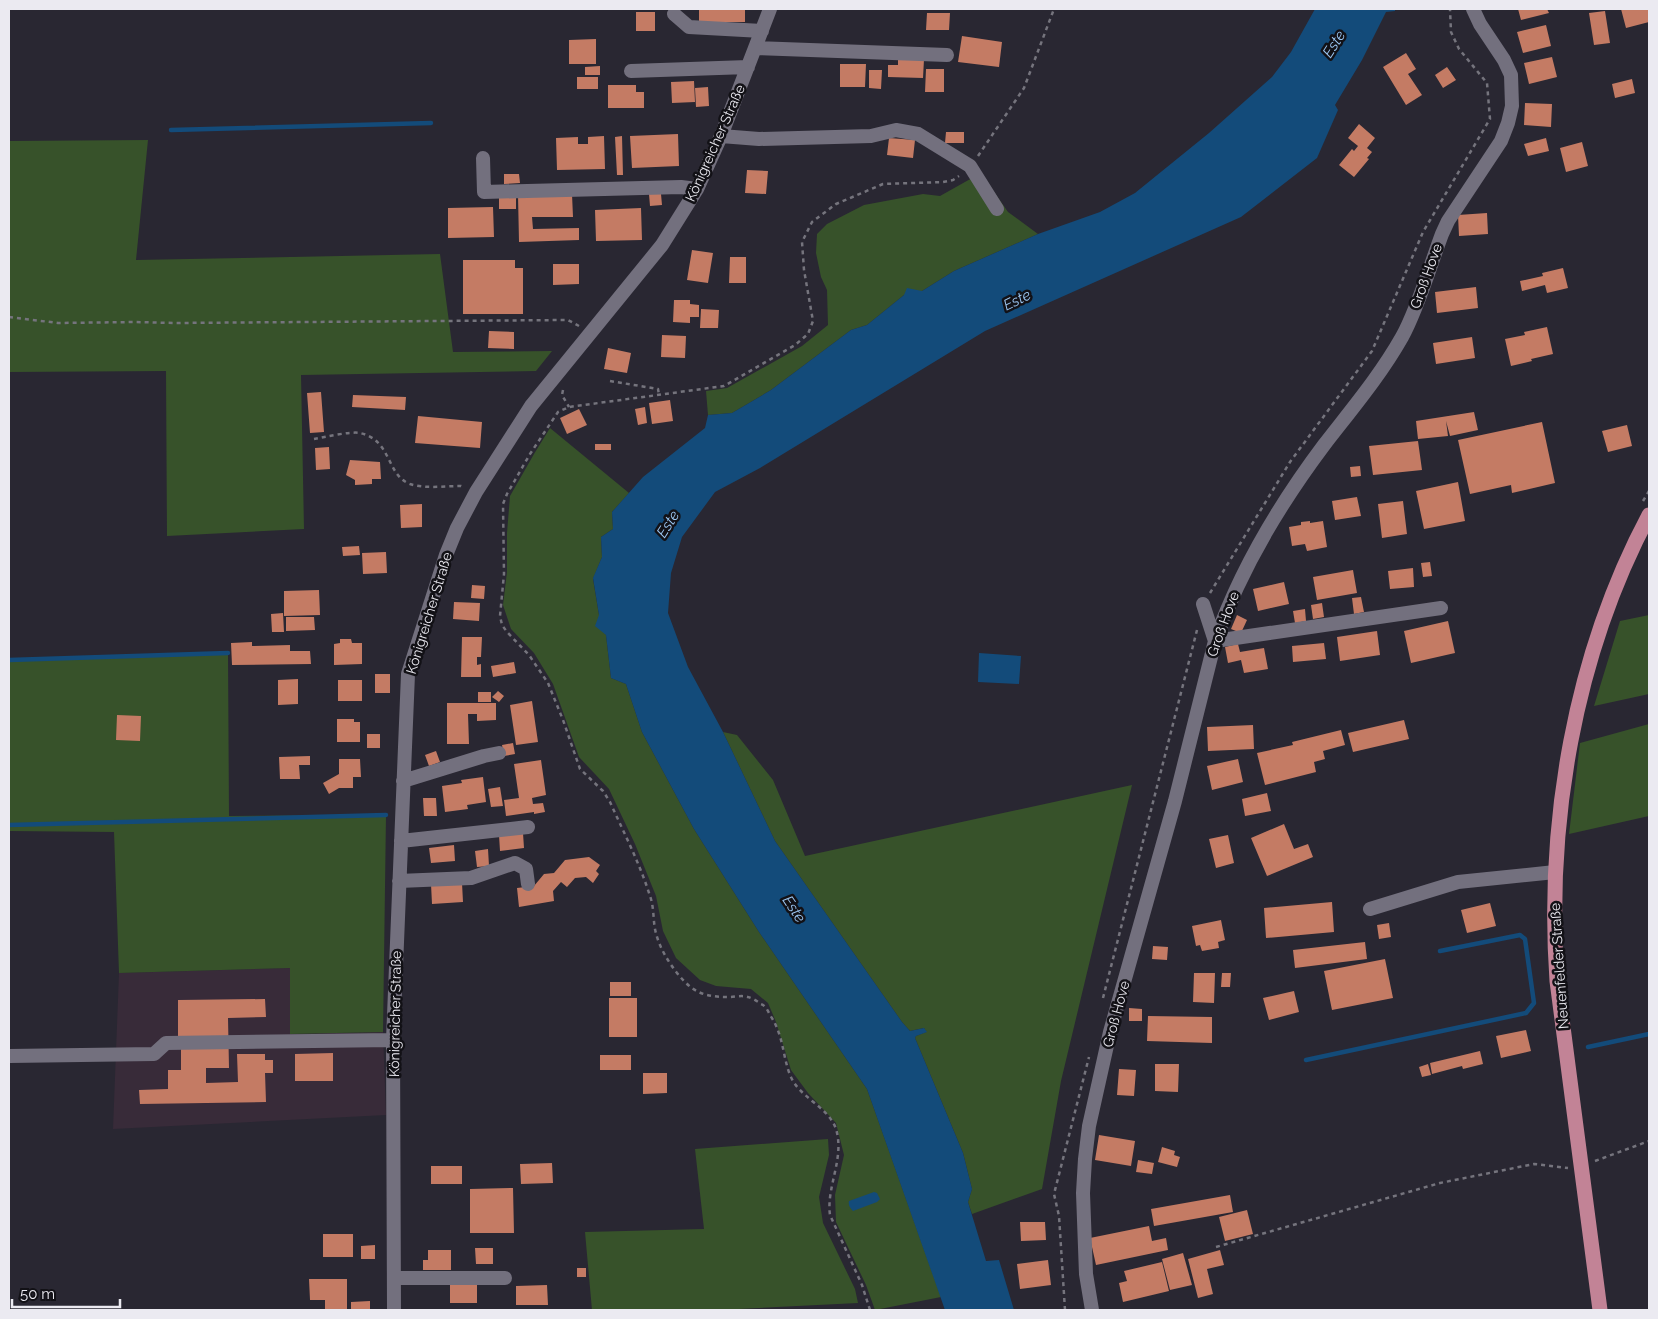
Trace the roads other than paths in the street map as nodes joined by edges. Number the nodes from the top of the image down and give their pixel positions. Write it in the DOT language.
graph roads {
  1 [pos="770,9"];
  2 [pos="1473,9"];
  3 [pos="674,14"];
  4 [pos="762,31"];
  5 [pos="756,48"];
  6 [pos="946,55"];
  7 [pos="748,67"];
  8 [pos="631,71"];
  9 [pos="721,136"];
  10 [pos="483,158"];
  11 [pos="697,189"];
  12 [pos="997,210"];
  13 [pos="1649,515"];
  14 [pos="1203,604"];
  15 [pos="1441,608"];
  16 [pos="1215,641"];
  17 [pos="499,753"];
  18 [pos="403,781"];
  19 [pos="528,827"];
  20 [pos="401,841"];
  21 [pos="1555,872"];
  22 [pos="399,881"];
  23 [pos="528,884"];
  24 [pos="1370,909"];
  25 [pos="393,1040"];
  26 [pos="9,1056"];
  27 [pos="394,1278"];
  28 [pos="505,1278"];
  29 [pos="394,1310"];
  30 [pos="1092,1310"];
  31 [pos="1600,1310"];
  1 -- 4 [label="street, Königreicher Straße"];
  2 -- 16 [label="street, Groß Hove"];
  3 -- 4 [label="street"];
  4 -- 5 [label="street, Königreicher Straße"];
  5 -- 6 [label="street"];
  5 -- 7 [label="street, Königreicher Straße"];
  7 -- 8 [label="street"];
  7 -- 9 [label="street, Königreicher Straße"];
  9 -- 11 [label="street, Königreicher Straße"];
  9 -- 12 [label="street"];
  10 -- 11 [label="street"];
  11 -- 18 [label="street, Königreicher Straße"];
  13 -- 21 [label="main road, Neuenfelder Straße"];
  14 -- 16 [label="street"];
  15 -- 16 [label="street"];
  16 -- 30 [label="street, Groß Hove"];
  17 -- 18 [label="street"];
  18 -- 20 [label="street, Königreicher Straße"];
  19 -- 20 [label="street"];
  20 -- 22 [label="street, Königreicher Straße"];
  21 -- 24 [label="street"];
  21 -- 31 [label="main road, Neuenfelder Straße"];
  22 -- 23 [label="street"];
  22 -- 25 [label="street, Königreicher Straße"];
  25 -- 26 [label="street"];
  25 -- 27 [label="street, Königreicher Straße"];
  27 -- 28 [label="street"];
  27 -- 29 [label="street, Königreicher Straße"];
}
